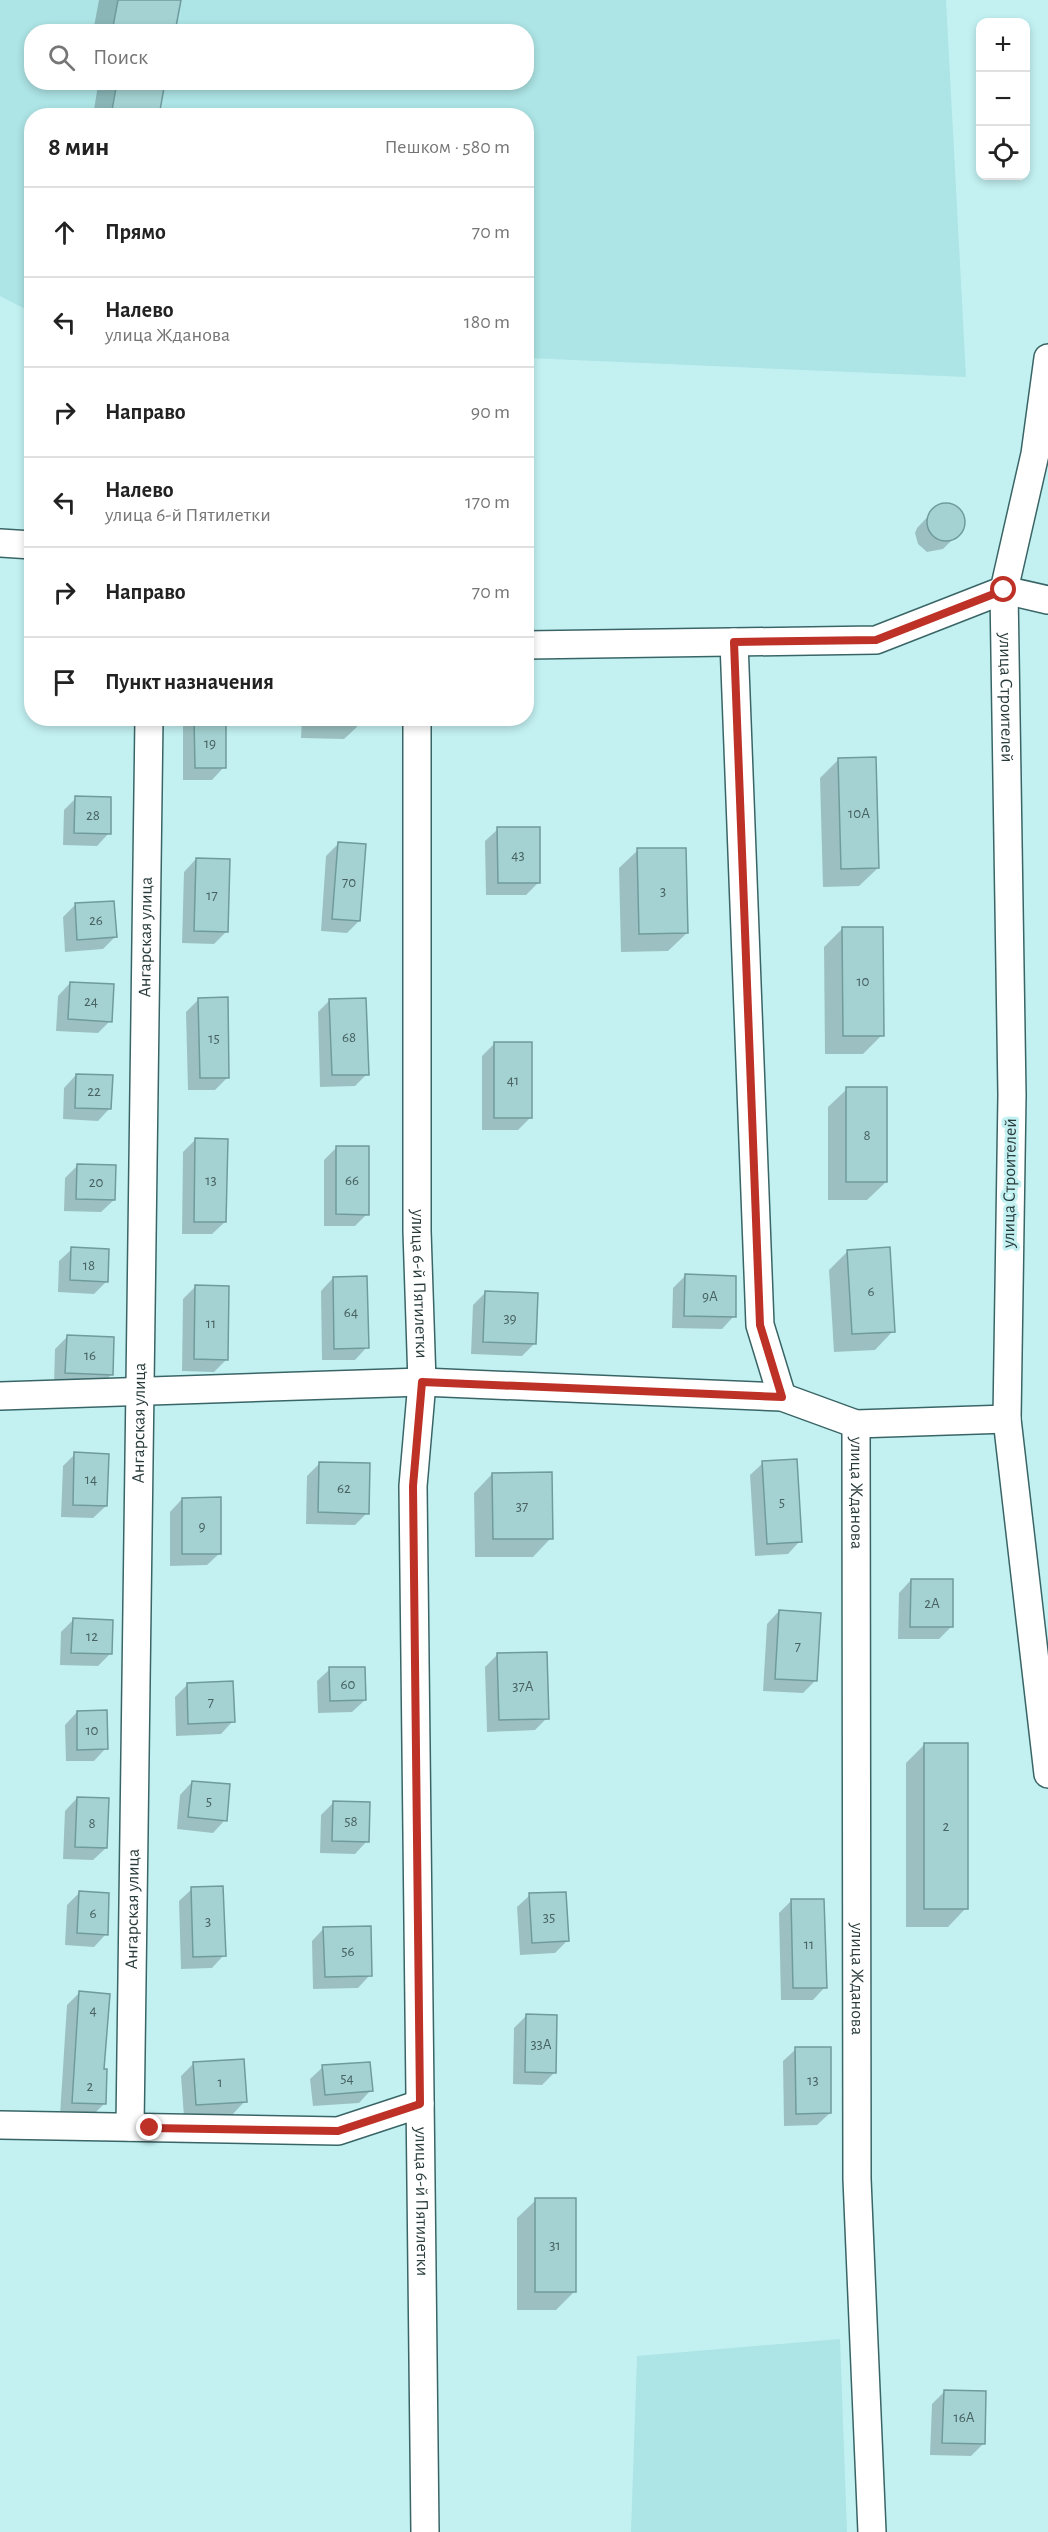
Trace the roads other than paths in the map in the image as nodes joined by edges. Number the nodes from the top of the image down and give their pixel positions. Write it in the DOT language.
graph roads {
  1 [pos="1048,358"];
  2 [pos="0,543"];
  3 [pos="24,544"];
  4 [pos="1004,590"];
  5 [pos="1048,600"];
  6 [pos="734,642"];
  7 [pos="534,645"];
  8 [pos="149,726"];
  9 [pos="417,726"];
  10 [pos="422,1382"];
  11 [pos="139,1391"];
  12 [pos="0,1396"];
  13 [pos="782,1397"];
  14 [pos="1007,1419"];
  15 [pos="856,1424"];
  16 [pos="1042,1670"];
  17 [pos="1048,1774"];
  18 [pos="420,2104"];
  19 [pos="0,2125"];
  20 [pos="130,2127"];
  21 [pos="425,2532"];
  22 [pos="872,2532"];
  1 -- 4 [label="street, улица Строителей"];
  2 -- 3 [label="street"];
  4 -- 5 [label="street"];
  4 -- 6 [label="street"];
  4 -- 14 [label="street, улица Строителей"];
  6 -- 7 [label="street"];
  6 -- 13 [label="street"];
  8 -- 11 [label="street, Ангарская улица"];
  9 -- 10 [label="street, улица 6-й Пятилетки"];
  10 -- 11 [label="street"];
  10 -- 13 [label="street"];
  10 -- 18 [label="street, улица 6-й Пятилетки"];
  11 -- 12 [label="street"];
  11 -- 20 [label="street, Ангарская улица"];
  13 -- 15 [label="street"];
  14 -- 15 [label="street"];
  14 -- 16 [label="street, улица Строителей"];
  15 -- 22 [label="street, улица Жданова"];
  16 -- 17 [label="street, улица Строителей"];
  18 -- 20 [label="street"];
  18 -- 21 [label="street, улица 6-й Пятилетки"];
  19 -- 20 [label="street"];
}
